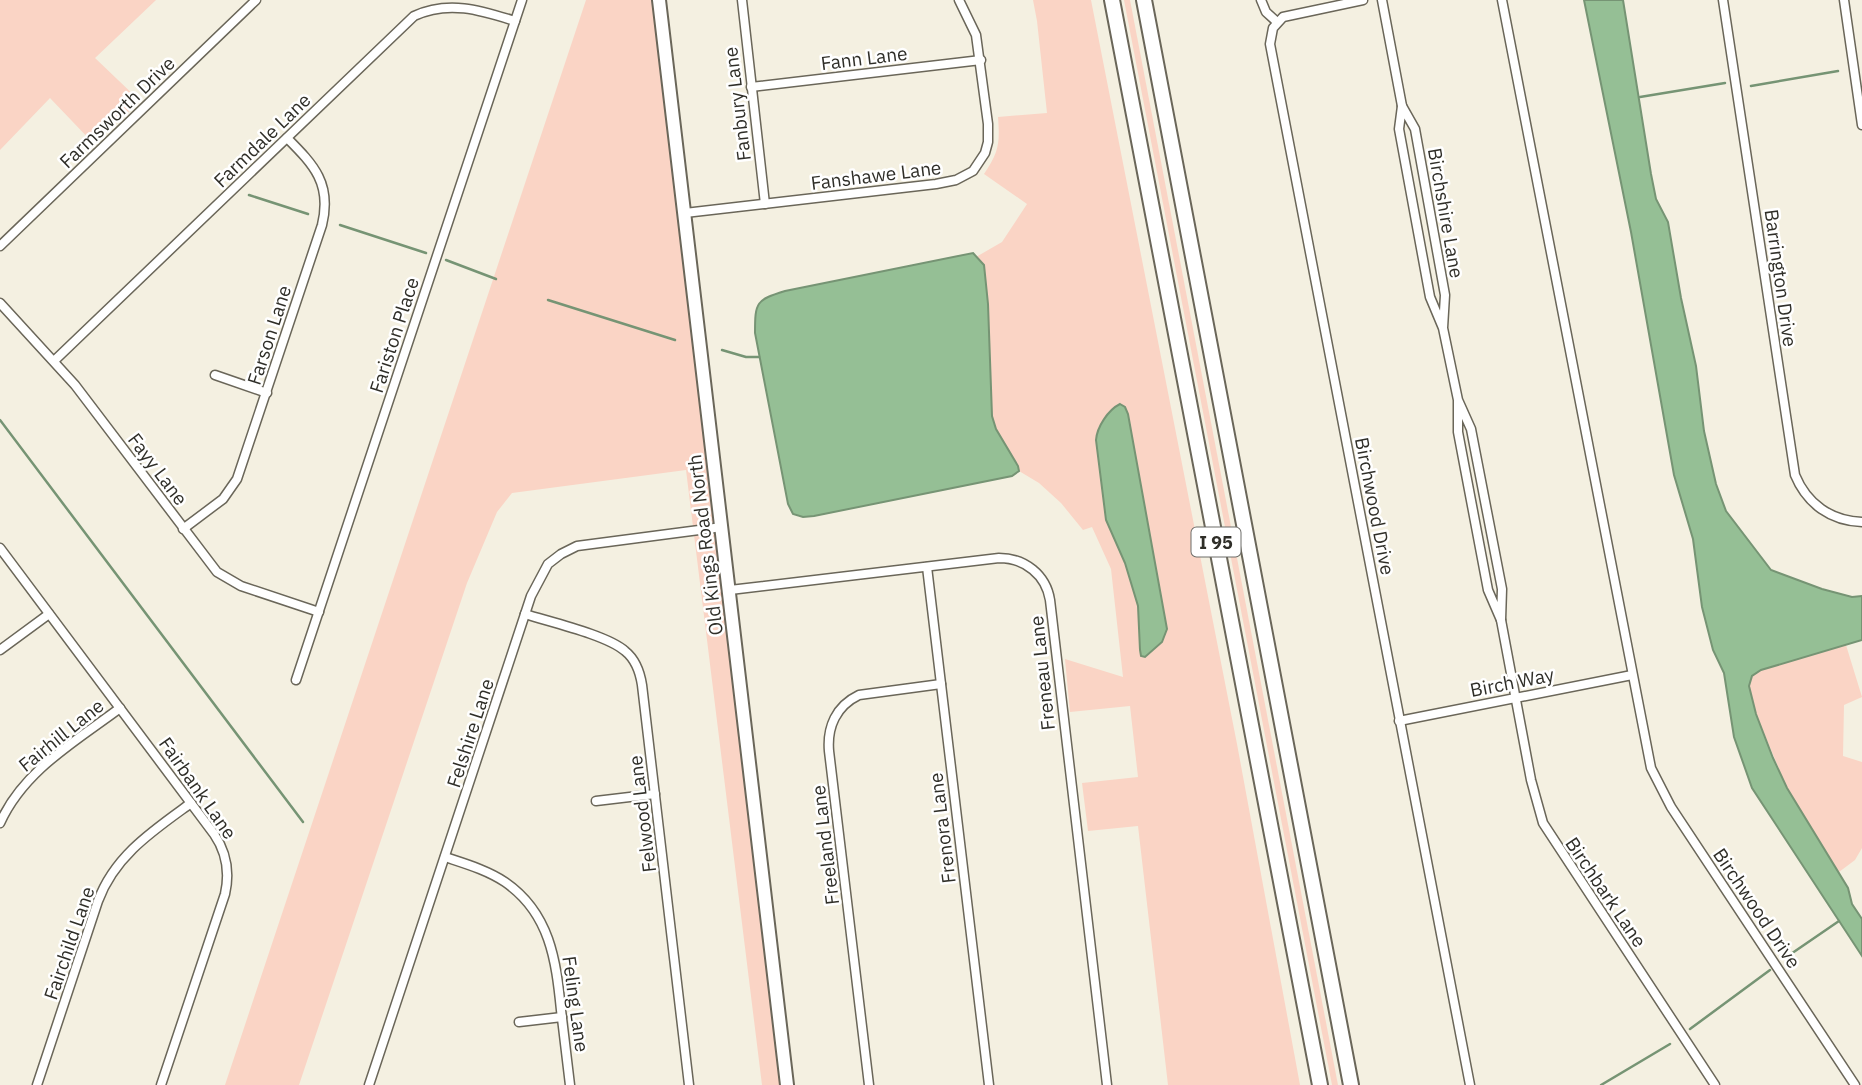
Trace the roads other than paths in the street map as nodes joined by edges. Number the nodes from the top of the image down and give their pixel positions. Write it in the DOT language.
graph roads {
  1 [pos="256,0"];
  2 [pos="522,0"];
  3 [pos="659,0"];
  4 [pos="742,0"];
  5 [pos="959,0"];
  6 [pos="1112,0"];
  7 [pos="1144,0"];
  8 [pos="1261,0"];
  9 [pos="1363,0"];
  10 [pos="1382,0"];
  11 [pos="1503,0"];
  12 [pos="1723,0"];
  13 [pos="1844,0"];
  14 [pos="515,21"];
  15 [pos="1277,22"];
  16 [pos="981,60"];
  17 [pos="751,87"];
  18 [pos="1402,106"];
  19 [pos="1862,125"];
  20 [pos="287,138"];
  21 [pos="765,204"];
  22 [pos="685,213"];
  23 [pos="0,246"];
  24 [pos="0,303"];
  25 [pos="1443,328"];
  26 [pos="55,360"];
  27 [pos="215,375"];
  28 [pos="267,393"];
  29 [pos="1458,400"];
  30 [pos="1862,522"];
  31 [pos="722,527"];
  32 [pos="183,529"];
  33 [pos="0,548"];
  34 [pos="927,566"];
  35 [pos="730,590"];
  36 [pos="319,612"];
  37 [pos="49,614"];
  38 [pos="525,614"];
  39 [pos="1501,620"];
  40 [pos="0,650"];
  41 [pos="1632,675"];
  42 [pos="296,680"];
  43 [pos="941,684"];
  44 [pos="1516,697"];
  45 [pos="120,708"];
  46 [pos="1399,721"];
  47 [pos="655,794"];
  48 [pos="596,801"];
  49 [pos="191,803"];
  50 [pos="0,823"];
  51 [pos="445,857"];
  52 [pos="562,1017"];
  53 [pos="519,1022"];
  54 [pos="37,1085"];
  55 [pos="161,1085"];
  56 [pos="369,1085"];
  57 [pos="570,1085"];
  58 [pos="690,1085"];
  59 [pos="787,1085"];
  60 [pos="869,1085"];
  61 [pos="989,1085"];
  62 [pos="1107,1085"];
  63 [pos="1320,1085"];
  64 [pos="1351,1085"];
  65 [pos="1470,1085"];
  66 [pos="1715,1085"];
  67 [pos="1855,1085"];
  1 -- 23 [label="street, Farmsworth Drive"];
  2 -- 14 [label="street, Fariston Place"];
  3 -- 22 [label="street, Old Kings Road North"];
  4 -- 17 [label="street, Fanbury Lane"];
  5 -- 16 [label="street, Fanshawe Lane"];
  6 -- 63 [label="highway, I 95"];
  7 -- 64 [label="highway, I 95"];
  8 -- 15 [label="street"];
  9 -- 15 [label="street"];
  10 -- 18 [label="street, Birchshire Lane"];
  11 -- 41 [label="street, Birchwood Drive"];
  12 -- 30 [label="street, Barrington Drive"];
  13 -- 19 [label="street"];
  14 -- 20 [label="street, Farmdale Lane"];
  14 -- 36 [label="street, Fariston Place"];
  15 -- 46 [label="street, Birchwood Drive"];
  16 -- 17 [label="street, Fann Lane"];
  16 -- 21 [label="street, Fanshawe Lane"];
  17 -- 21 [label="street, Fanbury Lane"];
  18 -- 25 [label="street, Birchshire Lane"];
  18 -- 25 [label="street, Birchshire Lane"];
  20 -- 26 [label="street, Farmdale Lane"];
  20 -- 28 [label="street, Farson Lane"];
  21 -- 22 [label="street, Fanshawe Lane"];
  22 -- 31 [label="street, Old Kings Road North"];
  24 -- 26 [label="street, Fayy Lane"];
  25 -- 29 [label="street, Birchshire Lane"];
  26 -- 32 [label="street, Fayy Lane"];
  27 -- 28 [label="street"];
  28 -- 32 [label="street, Farson Lane"];
  29 -- 39 [label="street, Birchshire Lane"];
  29 -- 39 [label="street, Birchshire Lane"];
  31 -- 35 [label="street, Old Kings Road North"];
  31 -- 38 [label="street, Felshire Lane"];
  32 -- 36 [label="street, Fayy Lane"];
  33 -- 37 [label="street, Fairbank Lane"];
  34 -- 35 [label="street, Freneau Lane"];
  34 -- 43 [label="street, Frenora Lane"];
  34 -- 62 [label="street, Freneau Lane"];
  35 -- 59 [label="street, Old Kings Road North"];
  36 -- 42 [label="street, Fariston Place"];
  37 -- 40 [label="street"];
  37 -- 45 [label="street, Fairbank Lane"];
  38 -- 47 [label="street, Felwood Lane"];
  38 -- 51 [label="street, Felshire Lane"];
  39 -- 44 [label="street, Birchshire Lane"];
  41 -- 44 [label="street, Birch Way"];
  41 -- 67 [label="street, Birchwood Drive"];
  43 -- 60 [label="street, Freeland Lane"];
  43 -- 61 [label="street, Frenora Lane"];
  44 -- 46 [label="street, Birch Way"];
  44 -- 66 [label="street, Birchbark Lane"];
  45 -- 49 [label="street, Fairbank Lane"];
  45 -- 50 [label="street, Fairhill Lane"];
  46 -- 65 [label="street, Birchwood Drive"];
  47 -- 48 [label="street"];
  47 -- 58 [label="street, Felwood Lane"];
  49 -- 54 [label="street, Fairchild Lane"];
  49 -- 55 [label="street, Fairbank Lane"];
  51 -- 52 [label="street, Feling Lane"];
  51 -- 56 [label="street, Felshire Lane"];
  52 -- 53 [label="street"];
  52 -- 57 [label="street, Feling Lane"];
}
